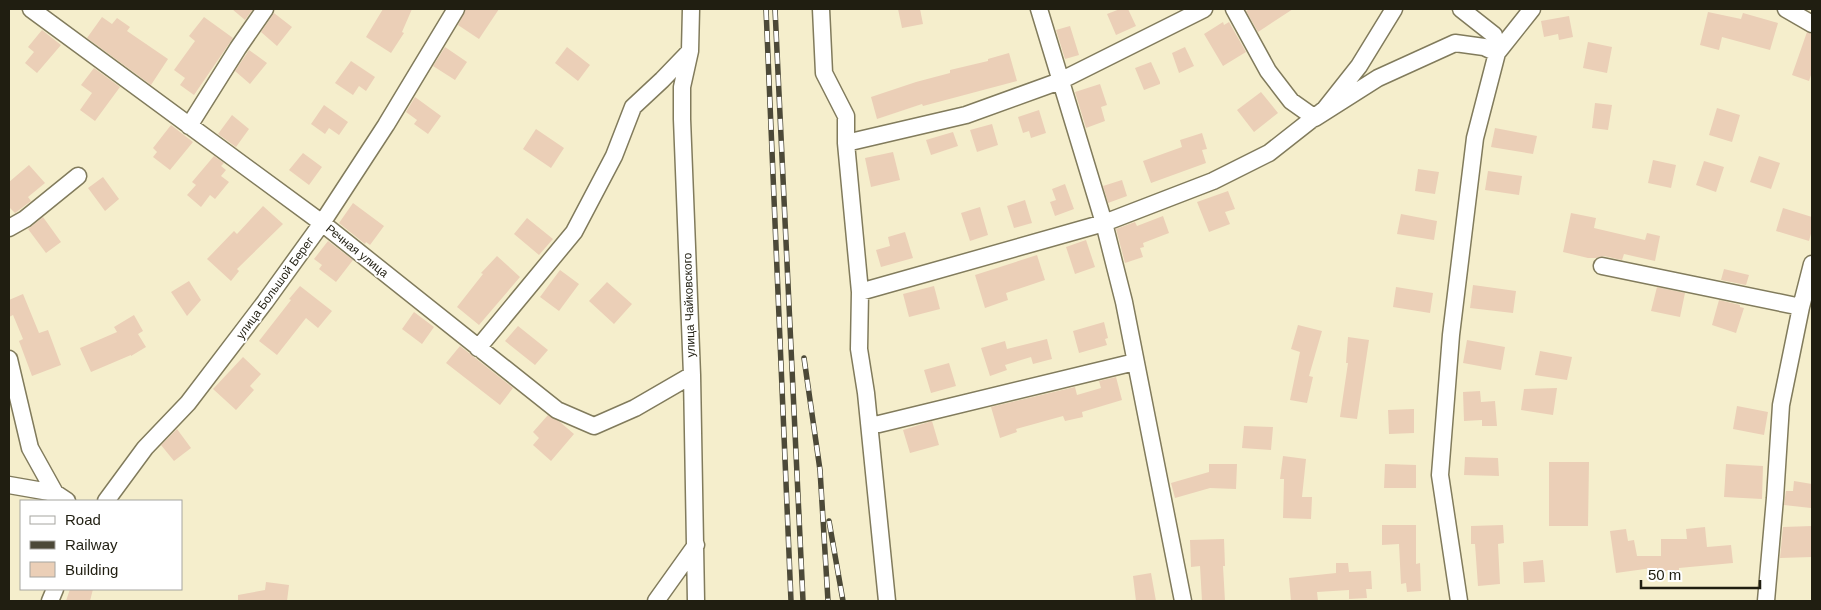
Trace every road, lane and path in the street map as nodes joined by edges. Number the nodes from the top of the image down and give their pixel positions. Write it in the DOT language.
graph roads {
  1 [pos="31,9"];
  2 [pos="265,9"];
  3 [pos="456,9"];
  4 [pos="691,9"];
  5 [pos="821,9"];
  6 [pos="1039,9"];
  7 [pos="1204,9"];
  8 [pos="1234,9"];
  9 [pos="1394,9"];
  10 [pos="1461,9"];
  11 [pos="1532,9"];
  12 [pos="1786,9"];
  13 [pos="1812,24"];
  14 [pos="690,51"];
  15 [pos="1497,53"];
  16 [pos="1060,81"];
  17 [pos="1315,118"];
  18 [pos="189,126"];
  19 [pos="846,143"];
  20 [pos="78,176"];
  21 [pos="1104,222"];
  22 [pos="322,223"];
  23 [pos="9,228"];
  24 [pos="1812,264"];
  25 [pos="1602,266"];
  26 [pos="860,292"];
  27 [pos="1801,307"];
  28 [pos="478,348"];
  29 [pos="9,359"];
  30 [pos="1135,362"];
  31 [pos="692,375"];
  32 [pos="879,424"];
  33 [pos="9,485"];
  34 [pos="61,497"];
  35 [pos="107,500"];
  36 [pos="696,546"];
  37 [pos="656,601"];
  38 [pos="696,601"];
  39 [pos="887,601"];
  40 [pos="1183,601"];
  41 [pos="1459,601"];
  42 [pos="1766,601"];
  1 -- 18 [label="street, Речная улица"];
  2 -- 18 [label="street"];
  3 -- 22 [label="street, улица Большой Берег"];
  4 -- 14 [label="street, улица Чайковского"];
  5 -- 19 [label="street"];
  6 -- 16 [label="street"];
  7 -- 16 [label="street"];
  8 -- 17 [label="street"];
  9 -- 17 [label="street"];
  10 -- 15 [label="street"];
  11 -- 15 [label="street"];
  12 -- 13 [label="street"];
  14 -- 28 [label="street"];
  14 -- 31 [label="street, улица Чайковского"];
  15 -- 17 [label="street"];
  15 -- 41 [label="street"];
  16 -- 19 [label="street"];
  16 -- 21 [label="street"];
  17 -- 21 [label="street"];
  18 -- 22 [label="street, Речная улица"];
  19 -- 26 [label="street"];
  20 -- 23 [label="street"];
  21 -- 26 [label="street"];
  21 -- 30 [label="street"];
  22 -- 28 [label="street, Речная улица"];
  22 -- 35 [label="street, улица Большой Берег"];
  24 -- 27 [label="street"];
  25 -- 27 [label="street"];
  26 -- 39 [label="street"];
  27 -- 42 [label="street"];
  28 -- 31 [label="street, Речная улица"];
  29 -- 34 [label="street"];
  30 -- 32 [label="street"];
  30 -- 40 [label="street"];
  31 -- 36 [label="street, улица Чайковского"];
  33 -- 34 [label="street"];
  36 -- 37 [label="street"];
  36 -- 38 [label="street, улица Чайковского"];
}
